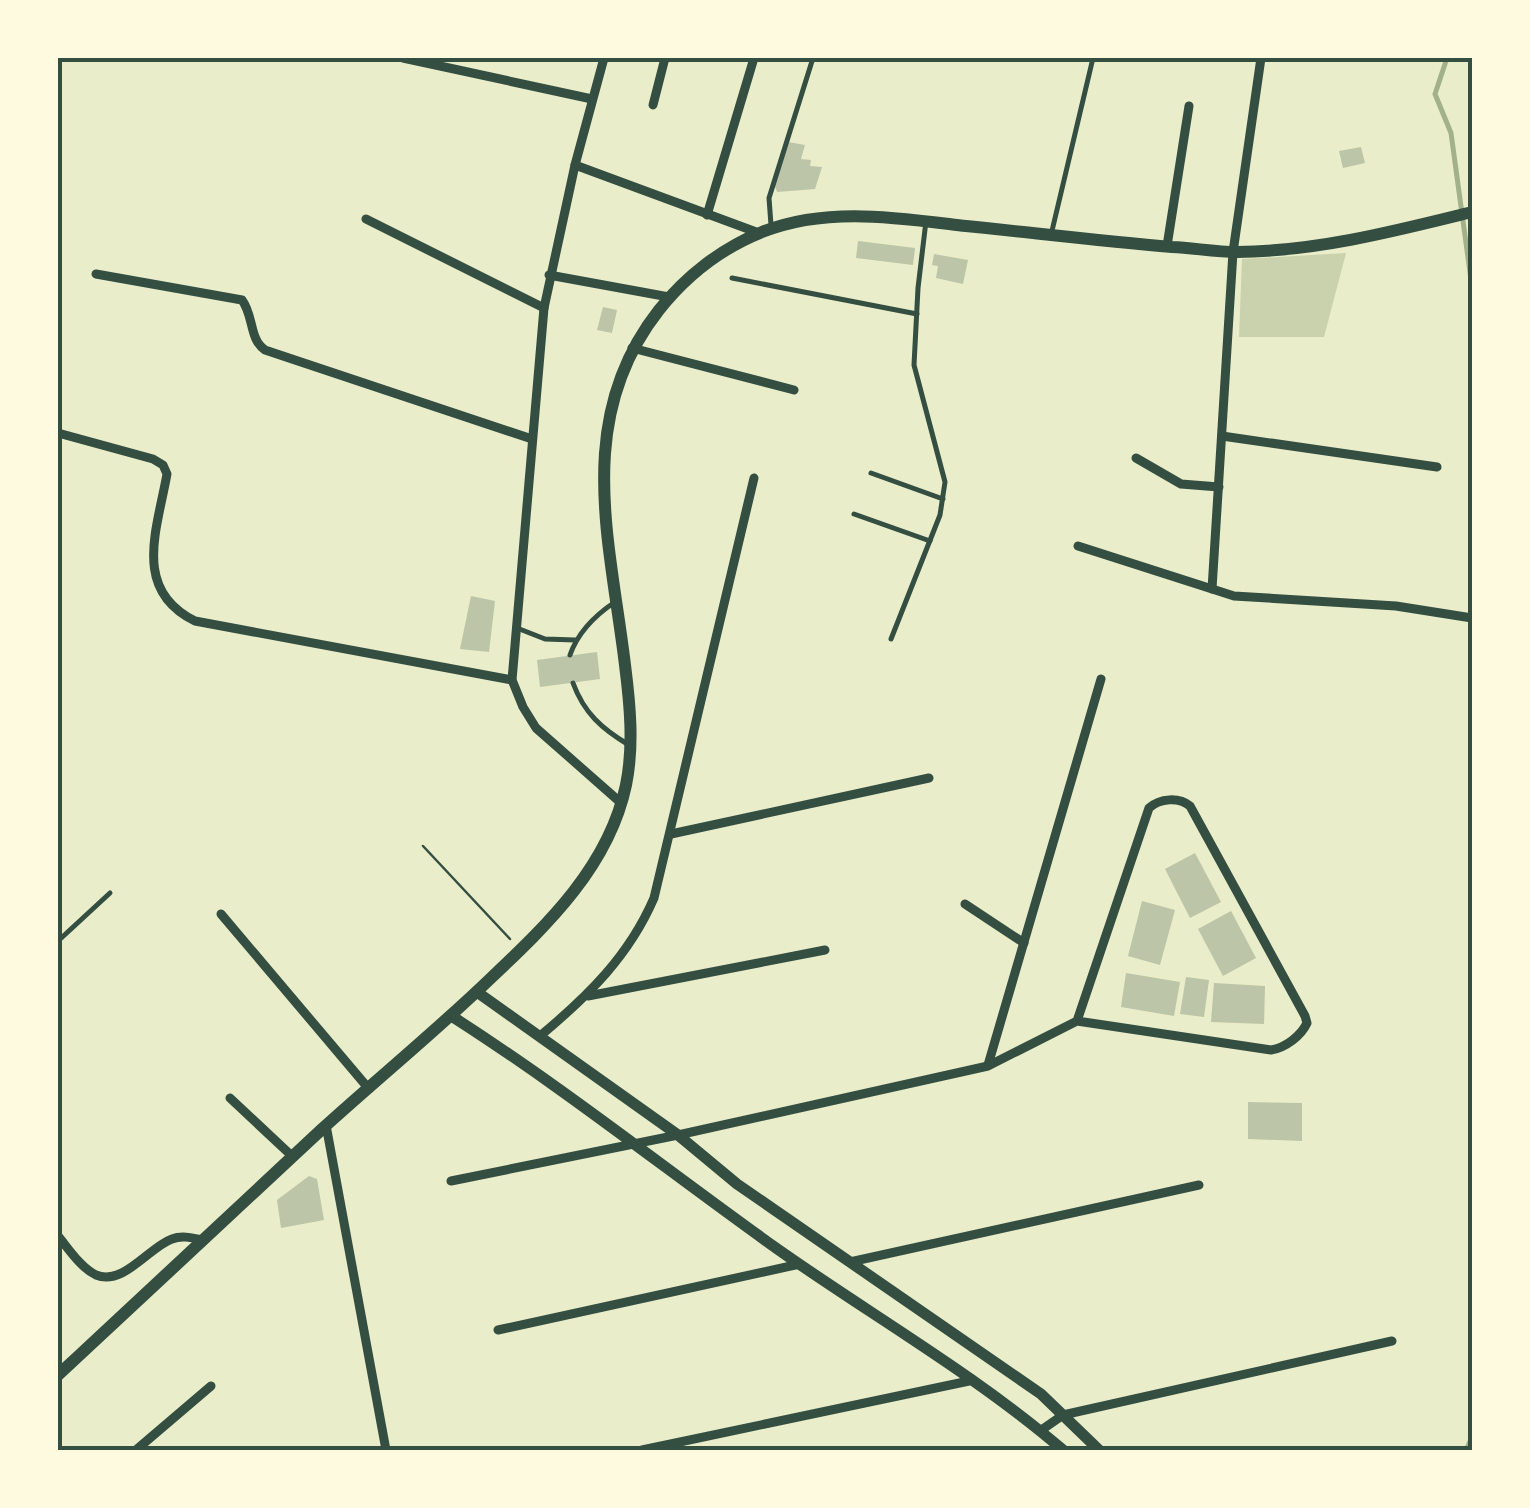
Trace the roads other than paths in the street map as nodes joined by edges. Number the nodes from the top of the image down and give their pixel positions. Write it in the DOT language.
graph roads {
  1 [pos="404,58"];
  2 [pos="604,58"];
  3 [pos="665,58"];
  4 [pos="754,58"];
  5 [pos="813,58"];
  6 [pos="1093,58"];
  7 [pos="1260,58"];
  8 [pos="592,99"];
  9 [pos="652,105"];
  10 [pos="1189,106"];
  11 [pos="574,164"];
  12 [pos="1472,212"];
  13 [pos="708,215"];
  14 [pos="366,219"];
  15 [pos="926,221"];
  16 [pos="765,230"];
  17 [pos="1051,235"];
  18 [pos="1167,246"];
  19 [pos="1233,252"];
  20 [pos="96,274"];
  21 [pos="549,275"];
  22 [pos="732,278"];
  23 [pos="669,297"];
  24 [pos="544,308"];
  25 [pos="918,314"];
  26 [pos="632,348"];
  27 [pos="794,390"];
  28 [pos="58,433"];
  29 [pos="1222,436"];
  30 [pos="532,439"];
  31 [pos="1136,458"];
  32 [pos="1437,468"];
  33 [pos="871,473"];
  34 [pos="754,478"];
  35 [pos="1219,487"];
  36 [pos="943,499"];
  37 [pos="854,514"];
  38 [pos="930,541"];
  39 [pos="1078,546"];
  40 [pos="1212,589"];
  41 [pos="617,600"];
  42 [pos="1472,618"];
  43 [pos="516,628"];
  44 [pos="891,639"];
  45 [pos="575,640"];
  46 [pos="570,656"];
  47 [pos="1101,679"];
  48 [pos="512,680"];
  49 [pos="573,682"];
  50 [pos="630,746"];
  51 [pos="929,778"];
  52 [pos="620,802"];
  53 [pos="671,834"];
  54 [pos="110,893"];
  55 [pos="965,904"];
  56 [pos="220,914"];
  57 [pos="58,941"];
  58 [pos="1024,944"];
  59 [pos="826,950"];
  60 [pos="477,992"];
  61 [pos="588,996"];
  62 [pos="452,1017"];
  63 [pos="1077,1021"];
  64 [pos="540,1036"];
  65 [pos="988,1066"];
  66 [pos="369,1089"];
  67 [pos="230,1098"];
  68 [pos="326,1125"];
  69 [pos="678,1135"];
  70 [pos="632,1144"];
  71 [pos="293,1157"];
  72 [pos="451,1181"];
  73 [pos="1199,1185"];
  74 [pos="58,1236"];
  75 [pos="203,1240"];
  76 [pos="850,1262"];
  77 [pos="800,1264"];
  78 [pos="498,1330"];
  79 [pos="1392,1341"];
  80 [pos="58,1374"];
  81 [pos="969,1381"];
  82 [pos="211,1386"];
  83 [pos="1063,1415"];
  84 [pos="1040,1431"];
  85 [pos="136,1450"];
  86 [pos="386,1450"];
  87 [pos="642,1450"];
  88 [pos="1064,1450"];
  89 [pos="1099,1450"];
  1 -- 8 [label="street"];
  2 -- 8 [label="street"];
  3 -- 9 [label="street"];
  4 -- 13 [label="street"];
  5 -- 16 [label="lane"];
  6 -- 17 [label="lane"];
  7 -- 19 [label="street"];
  8 -- 11 [label="street"];
  10 -- 18 [label="street"];
  11 -- 13 [label="street"];
  11 -- 21 [label="street"];
  12 -- 19 [label="main road"];
  13 -- 16 [label="street"];
  14 -- 24 [label="street"];
  15 -- 16 [label="main road"];
  15 -- 17 [label="main road"];
  15 -- 25 [label="lane"];
  16 -- 23 [label="main road"];
  17 -- 18 [label="main road"];
  18 -- 19 [label="main road"];
  19 -- 29 [label="street"];
  20 -- 30 [label="street"];
  21 -- 23 [label="street"];
  21 -- 24 [label="street"];
  22 -- 25 [label="lane"];
  23 -- 26 [label="main road"];
  24 -- 30 [label="street"];
  25 -- 36 [label="lane"];
  26 -- 27 [label="street"];
  26 -- 41 [label="main road"];
  28 -- 48 [label="street"];
  29 -- 32 [label="street"];
  29 -- 35 [label="street"];
  30 -- 43 [label="street"];
  31 -- 35 [label="street"];
  33 -- 36 [label="lane"];
  34 -- 53 [label="street"];
  35 -- 40 [label="street"];
  36 -- 38 [label="lane"];
  37 -- 38 [label="lane"];
  38 -- 44 [label="lane"];
  39 -- 40 [label="street"];
  40 -- 42 [label="street"];
  41 -- 45 [label="lane"];
  41 -- 50 [label="main road"];
  43 -- 45 [label="lane"];
  43 -- 48 [label="street"];
  45 -- 46 [label="lane"];
  47 -- 58 [label="street"];
  48 -- 52 [label="street"];
  49 -- 50 [label="lane"];
  50 -- 52 [label="main road"];
  51 -- 53 [label="street"];
  52 -- 60 [label="main road"];
  53 -- 61 [label="street"];
  54 -- 57 [label="lane"];
  55 -- 58 [label="street"];
  56 -- 66 [label="street"];
  58 -- 65 [label="street"];
  59 -- 61 [label="street"];
  60 -- 62 [label="main road"];
  60 -- 64 [label="street"];
  61 -- 64 [label="street"];
  62 -- 66 [label="main road"];
  62 -- 70 [label="street"];
  63 -- 63 [label="street"];
  63 -- 65 [label="street"];
  64 -- 69 [label="street"];
  65 -- 69 [label="street"];
  66 -- 68 [label="main road"];
  67 -- 71 [label="street"];
  68 -- 71 [label="main road"];
  68 -- 86 [label="street"];
  69 -- 70 [label="street"];
  69 -- 76 [label="street"];
  70 -- 72 [label="street"];
  70 -- 77 [label="street"];
  71 -- 75 [label="main road"];
  73 -- 76 [label="street"];
  74 -- 75 [label="street"];
  75 -- 80 [label="main road"];
  76 -- 83 [label="street"];
  77 -- 78 [label="street"];
  77 -- 81 [label="street"];
  79 -- 83 [label="street"];
  81 -- 84 [label="street"];
  81 -- 87 [label="street"];
  82 -- 85 [label="street"];
  83 -- 84 [label="street"];
  83 -- 89 [label="street"];
  84 -- 88 [label="street"];
}
